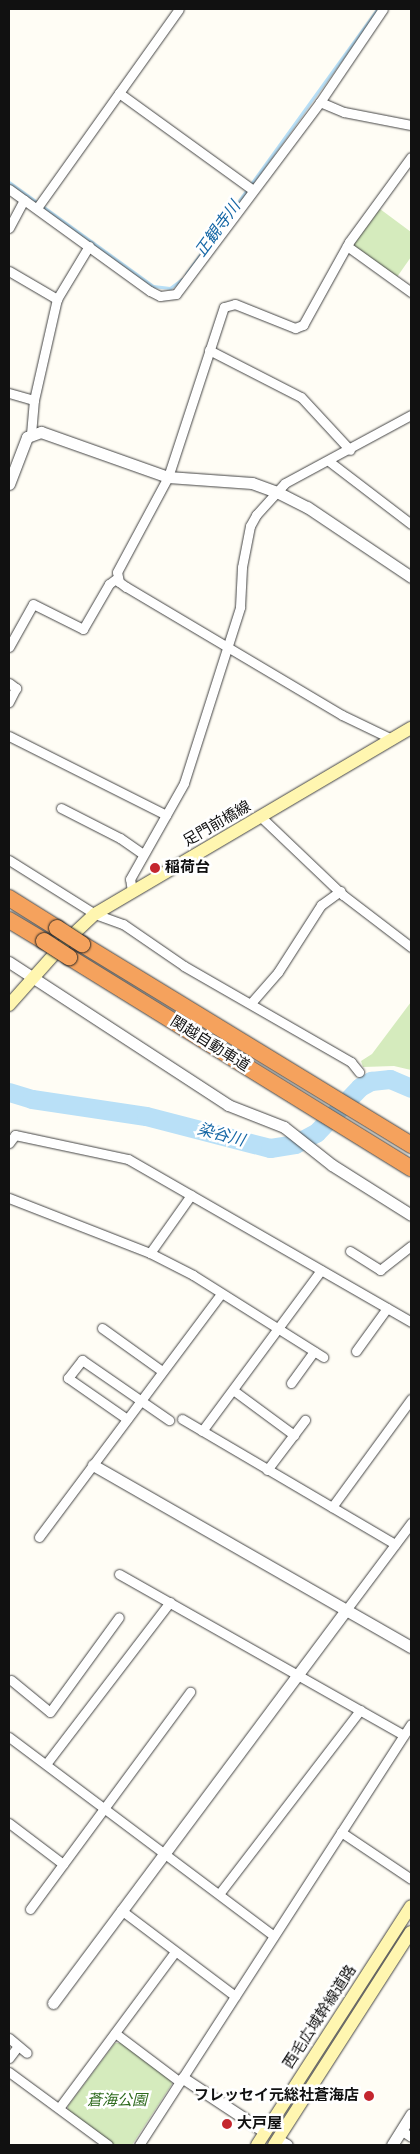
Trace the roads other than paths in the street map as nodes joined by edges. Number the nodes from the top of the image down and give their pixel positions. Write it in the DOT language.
graph roads {
  1 [pos="179,9"];
  2 [pos="383,9"];
  3 [pos="119,93"];
  4 [pos="320,102"];
  5 [pos="411,125"];
  6 [pos="411,158"];
  7 [pos="9,188"];
  8 [pos="254,190"];
  9 [pos="24,200"];
  10 [pos="37,208"];
  11 [pos="9,228"];
  12 [pos="89,246"];
  13 [pos="347,246"];
  14 [pos="9,272"];
  15 [pos="411,292"];
  16 [pos="57,299"];
  17 [pos="209,350"];
  18 [pos="9,392"];
  19 [pos="34,400"];
  20 [pos="411,416"];
  21 [pos="31,434"];
  22 [pos="350,450"];
  23 [pos="330,462"];
  24 [pos="168,477"];
  25 [pos="9,484"];
  26 [pos="277,492"];
  27 [pos="411,524"];
  28 [pos="411,577"];
  29 [pos="117,578"];
  30 [pos="9,646"];
  31 [pos="228,647"];
  32 [pos="9,683"];
  33 [pos="9,702"];
  34 [pos="411,728"];
  35 [pos="9,736"];
  36 [pos="392,738"];
  37 [pos="61,808"];
  38 [pos="166,815"];
  39 [pos="261,817"];
  40 [pos="143,854"];
  41 [pos="9,860"];
  42 [pos="132,891"];
  43 [pos="340,892"];
  44 [pos="9,898"];
  45 [pos="95,914"];
  46 [pos="9,920"];
  47 [pos="411,947"];
  48 [pos="9,962"];
  49 [pos="32,978"];
  50 [pos="251,1003"];
  51 [pos="9,1006"];
  52 [pos="359,1072"];
  53 [pos="9,1143"];
  54 [pos="411,1145"];
  55 [pos="411,1168"];
  56 [pos="191,1195"];
  57 [pos="9,1198"];
  58 [pos="411,1214"];
  59 [pos="411,1246"];
  60 [pos="350,1252"];
  61 [pos="150,1253"];
  62 [pos="321,1270"];
  63 [pos="221,1294"];
  64 [pos="387,1308"];
  65 [pos="411,1322"];
  66 [pos="102,1328"];
  67 [pos="278,1330"];
  68 [pos="314,1351"];
  69 [pos="356,1351"];
  70 [pos="323,1357"];
  71 [pos="162,1371"];
  72 [pos="290,1383"];
  73 [pos="233,1390"];
  74 [pos="141,1400"];
  75 [pos="411,1400"];
  76 [pos="128,1419"];
  77 [pos="182,1419"];
  78 [pos="169,1420"];
  79 [pos="305,1420"];
  80 [pos="202,1431"];
  81 [pos="294,1435"];
  82 [pos="93,1465"];
  83 [pos="267,1470"];
  84 [pos="332,1507"];
  85 [pos="411,1522"];
  86 [pos="39,1537"];
  87 [pos="395,1544"];
  88 [pos="119,1574"];
  89 [pos="170,1602"];
  90 [pos="346,1610"];
  91 [pos="119,1617"];
  92 [pos="411,1647"];
  93 [pos="298,1674"];
  94 [pos="12,1684"];
  95 [pos="190,1692"];
  96 [pos="360,1710"];
  97 [pos="411,1724"];
  98 [pos="404,1735"];
  99 [pos="9,1737"];
  100 [pos="46,1764"];
  101 [pos="104,1808"];
  102 [pos="9,1823"];
  103 [pos="341,1832"];
  104 [pos="164,1852"];
  105 [pos="63,1864"];
  106 [pos="411,1879"];
  107 [pos="218,1894"];
  108 [pos="411,1906"];
  109 [pos="30,1908"];
  110 [pos="121,1910"];
  111 [pos="411,1932"];
  112 [pos="274,1936"];
  113 [pos="175,1952"];
  114 [pos="235,1996"];
  115 [pos="53,2003"];
  116 [pos="115,2033"];
  117 [pos="9,2038"];
  118 [pos="18,2046"];
  119 [pos="27,2053"];
  120 [pos="9,2058"];
  121 [pos="9,2072"];
  122 [pos="181,2080"];
  123 [pos="59,2108"];
  124 [pos="411,2115"];
  125 [pos="265,2132"];
  126 [pos="406,2133"];
  127 [pos="280,2144"];
  128 [pos="108,2145"];
  129 [pos="139,2145"];
  130 [pos="257,2145"];
  131 [pos="392,2145"];
  1 -- 3 [label="street"];
  2 -- 4 [label="street"];
  3 -- 8 [label="street"];
  3 -- 10 [label="street"];
  4 -- 5 [label="street"];
  4 -- 8 [label="street"];
  6 -- 13 [label="street"];
  7 -- 9 [label="street"];
  8 -- 12 [label="street"];
  9 -- 10 [label="street"];
  9 -- 11 [label="street"];
  10 -- 12 [label="street"];
  12 -- 16 [label="street"];
  13 -- 15 [label="street"];
  13 -- 17 [label="street"];
  14 -- 16 [label="street"];
  16 -- 19 [label="street"];
  17 -- 22 [label="street"];
  17 -- 24 [label="street"];
  18 -- 19 [label="street"];
  19 -- 21 [label="street"];
  20 -- 22 [label="street"];
  21 -- 24 [label="street"];
  21 -- 25 [label="street"];
  22 -- 23 [label="street"];
  23 -- 26 [label="street"];
  23 -- 27 [label="street"];
  24 -- 26 [label="street"];
  24 -- 29 [label="street"];
  26 -- 28 [label="street"];
  26 -- 31 [label="street"];
  29 -- 30 [label="street"];
  29 -- 31 [label="street"];
  31 -- 36 [label="street"];
  31 -- 38 [label="street"];
  32 -- 33 [label="street"];
  34 -- 36 [label="main road, 足門前橋線"];
  35 -- 38 [label="street"];
  36 -- 39 [label="main road, 足門前橋線"];
  37 -- 40 [label="street"];
  38 -- 40 [label="street"];
  39 -- 42 [label="main road, 足門前橋線"];
  39 -- 43 [label="street"];
  40 -- 42 [label="street"];
  41 -- 45 [label="street"];
  42 -- 45 [label="main road, 足門前橋線"];
  43 -- 47 [label="street"];
  43 -- 50 [label="street"];
  44 -- 54 [label="highway, 関越自動車道, bridge"];
  45 -- 49 [label="main road, 足門前橋線"];
  45 -- 50 [label="street"];
  46 -- 55 [label="highway, 関越自動車道, bridge"];
  48 -- 49 [label="street"];
  49 -- 51 [label="main road, 足門前橋線"];
  49 -- 58 [label="street"];
  50 -- 52 [label="street"];
  53 -- 56 [label="street"];
  56 -- 61 [label="street"];
  56 -- 62 [label="street"];
  57 -- 61 [label="street"];
  59 -- 60 [label="street"];
  61 -- 63 [label="street"];
  62 -- 64 [label="street"];
  62 -- 67 [label="street"];
  63 -- 67 [label="street"];
  63 -- 71 [label="street"];
  64 -- 65 [label="street"];
  64 -- 69 [label="street"];
  66 -- 71 [label="street"];
  67 -- 68 [label="street"];
  67 -- 73 [label="street"];
  68 -- 70 [label="street"];
  68 -- 72 [label="street"];
  71 -- 74 [label="street"];
  73 -- 80 [label="street"];
  73 -- 81 [label="street"];
  74 -- 76 [label="street"];
  74 -- 76 [label="street"];
  74 -- 78 [label="street"];
  75 -- 84 [label="street"];
  76 -- 82 [label="street"];
  77 -- 80 [label="street"];
  79 -- 81 [label="street"];
  80 -- 83 [label="street"];
  81 -- 83 [label="street"];
  82 -- 86 [label="street"];
  82 -- 90 [label="street"];
  83 -- 84 [label="street"];
  84 -- 87 [label="street"];
  85 -- 87 [label="street"];
  87 -- 90 [label="street"];
  88 -- 89 [label="street"];
  89 -- 93 [label="street"];
  89 -- 100 [label="street"];
  90 -- 92 [label="street"];
  90 -- 93 [label="street"];
  91 -- 94 [label="street"];
  93 -- 96 [label="street"];
  93 -- 104 [label="street"];
  95 -- 101 [label="street"];
  96 -- 98 [label="street"];
  96 -- 107 [label="street"];
  97 -- 98 [label="street"];
  98 -- 103 [label="street"];
  99 -- 100 [label="street"];
  100 -- 101 [label="street"];
  101 -- 104 [label="street"];
  101 -- 105 [label="street"];
  102 -- 105 [label="street"];
  103 -- 106 [label="street"];
  103 -- 112 [label="street"];
  104 -- 107 [label="street"];
  104 -- 110 [label="street"];
  105 -- 109 [label="street"];
  107 -- 112 [label="street"];
  108 -- 125 [label="main road, 西毛広域幹線道路"];
  110 -- 113 [label="street"];
  110 -- 115 [label="street"];
  111 -- 127 [label="main road, 西毛広域幹線道路"];
  112 -- 114 [label="street"];
  113 -- 114 [label="street"];
  113 -- 116 [label="street"];
  114 -- 122 [label="street"];
  116 -- 122 [label="street"];
  116 -- 123 [label="street"];
  117 -- 118 [label="street"];
  118 -- 119 [label="street"];
  118 -- 120 [label="street"];
  121 -- 123 [label="street"];
  122 -- 125 [label="street"];
  122 -- 129 [label="street"];
  123 -- 128 [label="street"];
  124 -- 126 [label="street"];
  125 -- 130 [label="main road, 西毛広域幹線道路"];
  126 -- 131 [label="street"];
}
